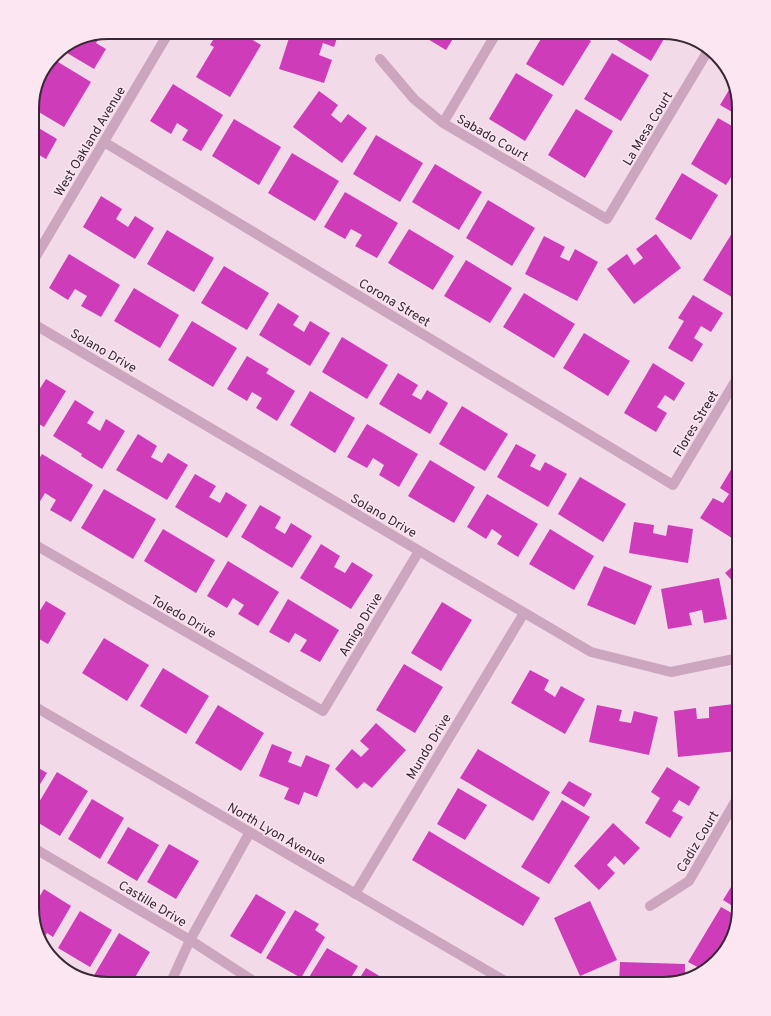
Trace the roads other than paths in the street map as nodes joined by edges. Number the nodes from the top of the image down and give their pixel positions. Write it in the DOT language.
graph roads {
  1 [pos="165,39"];
  2 [pos="493,39"];
  3 [pos="706,55"];
  4 [pos="380,59"];
  5 [pos="443,123"];
  6 [pos="104,142"];
  7 [pos="607,219"];
  8 [pos="39,251"];
  9 [pos="39,327"];
  10 [pos="732,387"];
  11 [pos="673,485"];
  12 [pos="39,547"];
  13 [pos="419,551"];
  14 [pos="524,613"];
  15 [pos="732,659"];
  16 [pos="39,709"];
  17 [pos="322,711"];
  18 [pos="732,807"];
  19 [pos="250,832"];
  20 [pos="39,851"];
  21 [pos="355,894"];
  22 [pos="650,906"];
  23 [pos="190,940"];
  24 [pos="173,977"];
  25 [pos="247,977"];
  26 [pos="498,977"];
  1 -- 6 [label="street, West Oakland Avenue"];
  2 -- 5 [label="street"];
  3 -- 7 [label="street, La Mesa Court"];
  4 -- 5 [label="street, Sabado Court"];
  5 -- 7 [label="street, Sabado Court"];
  6 -- 8 [label="street, West Oakland Avenue"];
  6 -- 11 [label="street, Corona Street"];
  9 -- 13 [label="street, Solano Drive"];
  10 -- 11 [label="street, Flores Street"];
  12 -- 17 [label="street, Toledo Drive"];
  13 -- 14 [label="street, Solano Drive"];
  13 -- 17 [label="street, Amigo Drive"];
  14 -- 15 [label="street, Solano Drive"];
  14 -- 21 [label="street, Mundo Drive"];
  16 -- 19 [label="street, North Lyon Avenue"];
  18 -- 22 [label="street, Cadiz Court"];
  19 -- 21 [label="street, North Lyon Avenue"];
  19 -- 23 [label="street"];
  20 -- 23 [label="street, Castille Drive"];
  21 -- 26 [label="street, North Lyon Avenue"];
  23 -- 24 [label="street"];
  23 -- 25 [label="street, Castille Drive"];
}
